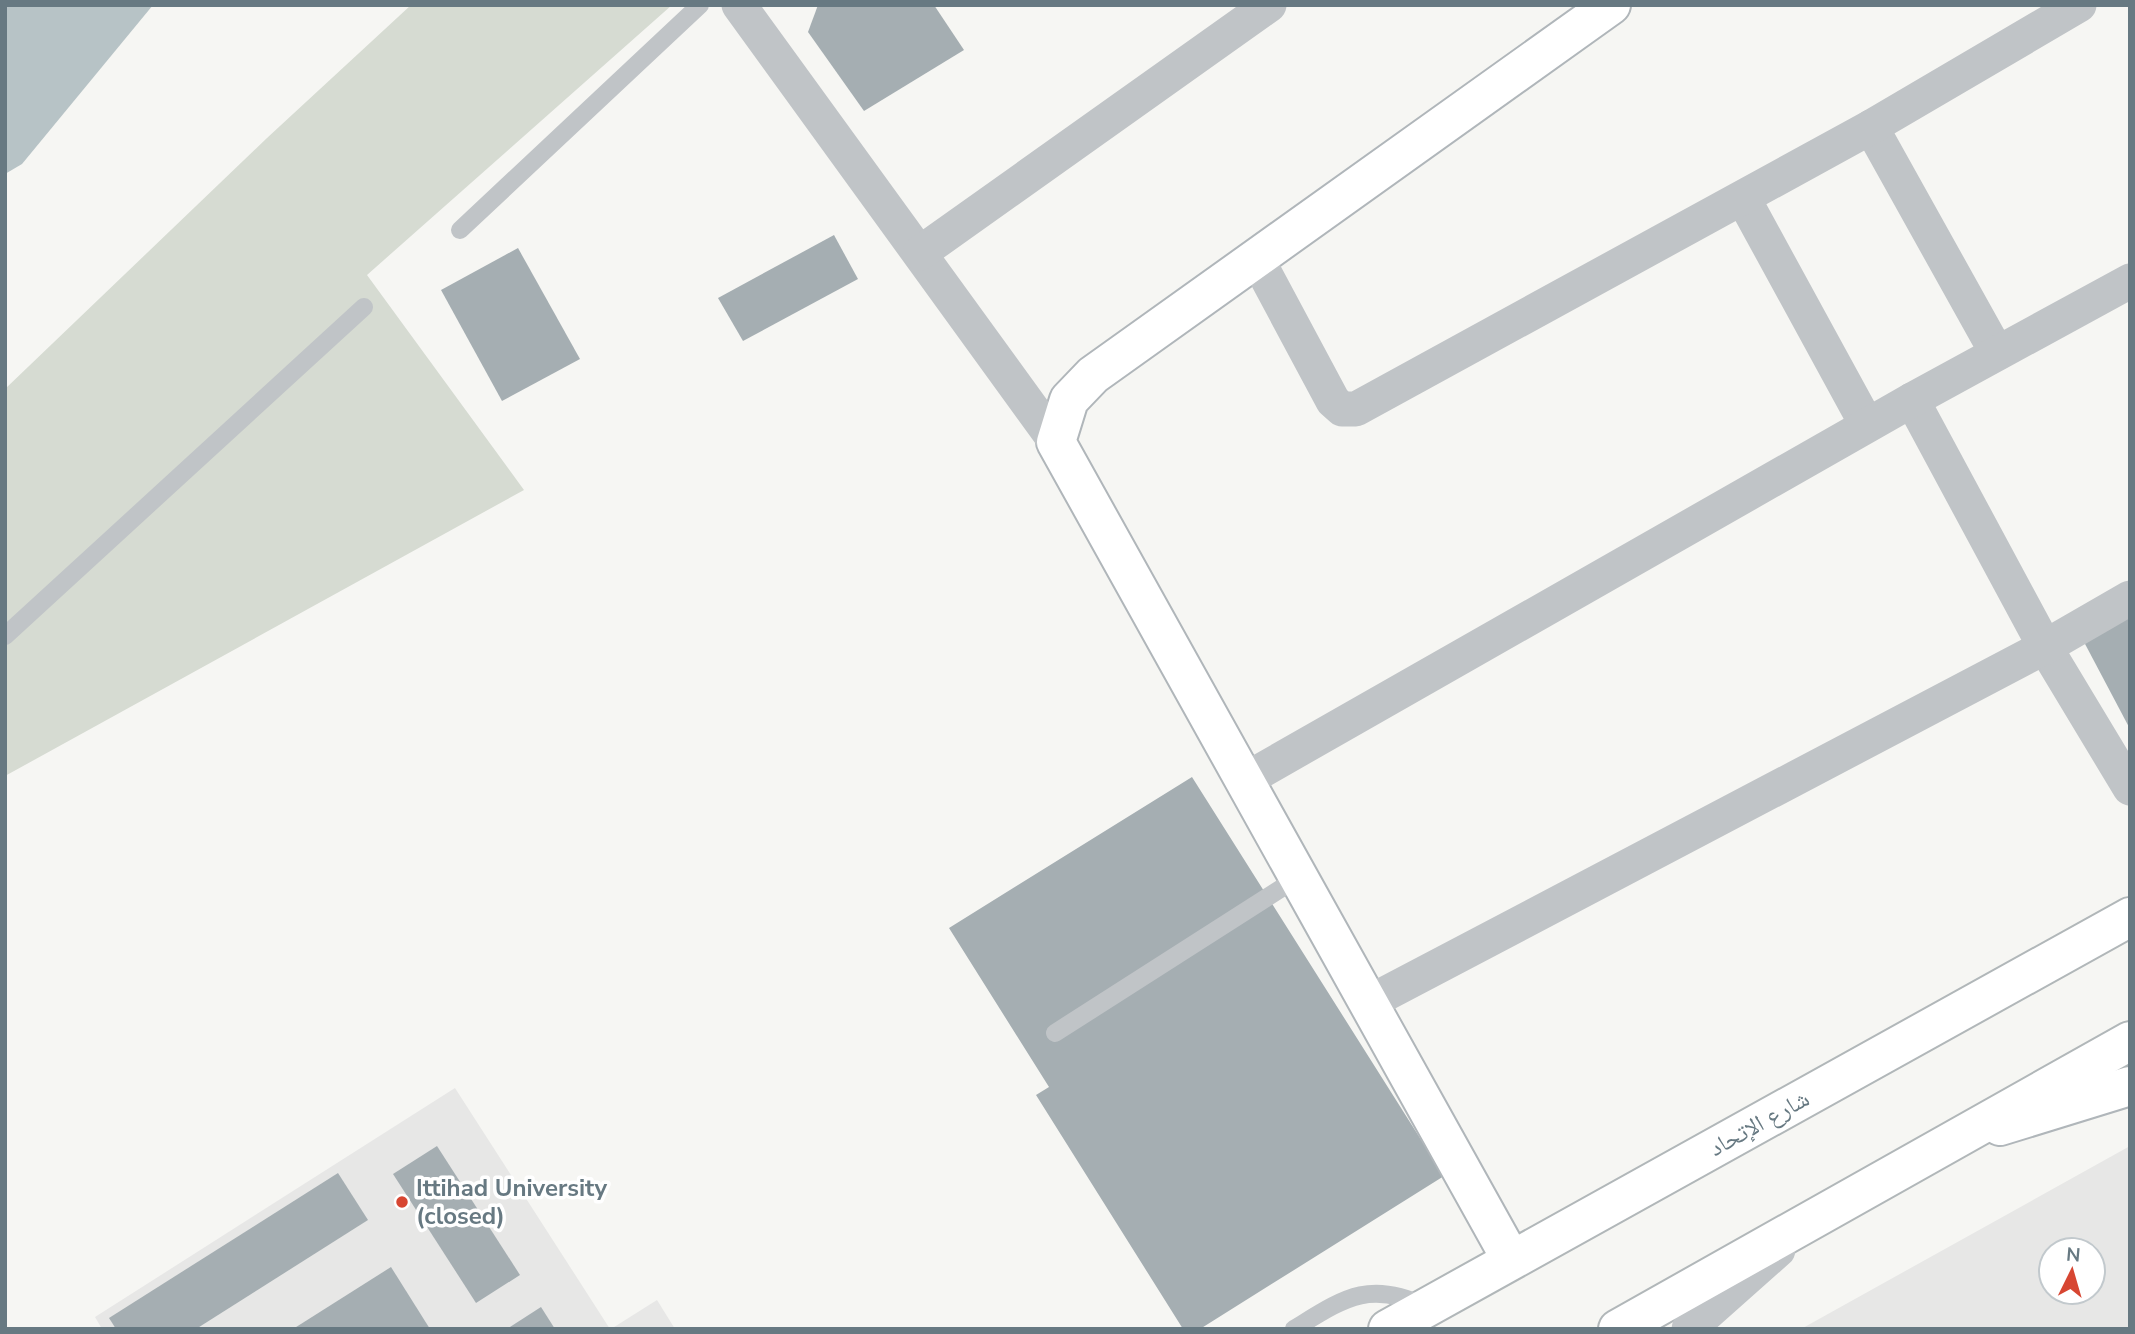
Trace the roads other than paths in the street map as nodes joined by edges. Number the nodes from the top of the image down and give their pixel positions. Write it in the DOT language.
graph roads {
  1 [pos="700,5"];
  2 [pos="739,5"];
  3 [pos="1269,5"];
  4 [pos="1611,5"];
  5 [pos="2079,5"];
  6 [pos="1871,127"];
  7 [pos="1743,198"];
  8 [pos="460,230"];
  9 [pos="920,253"];
  10 [pos="1256,259"];
  11 [pos="2130,281"];
  12 [pos="364,307"];
  13 [pos="1997,353"];
  14 [pos="1912,400"];
  15 [pos="1867,425"];
  16 [pos="1056,442"];
  17 [pos="2130,598"];
  18 [pos="5,636"];
  19 [pos="2045,648"];
  20 [pos="1245,780"];
  21 [pos="2130,788"];
  22 [pos="1299,877"];
  23 [pos="2130,917"];
  24 [pos="1368,1003"];
  25 [pos="1055,1033"];
  26 [pos="2130,1041"];
  27 [pos="2130,1086"];
  28 [pos="1958,1138"];
  29 [pos="1813,1218"];
  30 [pos="1511,1259"];
  31 [pos="1426,1307"];
  32 [pos="1294,1329"];
  33 [pos="1388,1329"];
  34 [pos="1618,1329"];
  35 [pos="1689,1329"];
  1 -- 8 [label="lane"];
  2 -- 9 [label="street"];
  3 -- 9 [label="street"];
  4 -- 10 [label="street"];
  5 -- 6 [label="street"];
  6 -- 7 [label="street"];
  6 -- 13 [label="street"];
  7 -- 10 [label="street"];
  7 -- 15 [label="street"];
  9 -- 16 [label="street"];
  10 -- 16 [label="street"];
  11 -- 13 [label="street"];
  12 -- 18 [label="lane"];
  13 -- 14 [label="street"];
  14 -- 15 [label="street"];
  14 -- 19 [label="street"];
  15 -- 20 [label="street"];
  16 -- 20 [label="street"];
  17 -- 19 [label="street"];
  19 -- 21 [label="street"];
  19 -- 24 [label="street"];
  20 -- 22 [label="street"];
  22 -- 24 [label="street"];
  22 -- 25 [label="lane"];
  23 -- 30 [label="street, شارع الإتحاد"];
  24 -- 30 [label="street"];
  26 -- 28 [label="street"];
  27 -- 28 [label="street"];
  28 -- 29 [label="street"];
  29 -- 34 [label="street"];
  29 -- 35 [label="street"];
  30 -- 31 [label="street, شارع الإتحاد"];
  31 -- 32 [label="lane"];
  31 -- 33 [label="street, شارع الإتحاد"];
}
